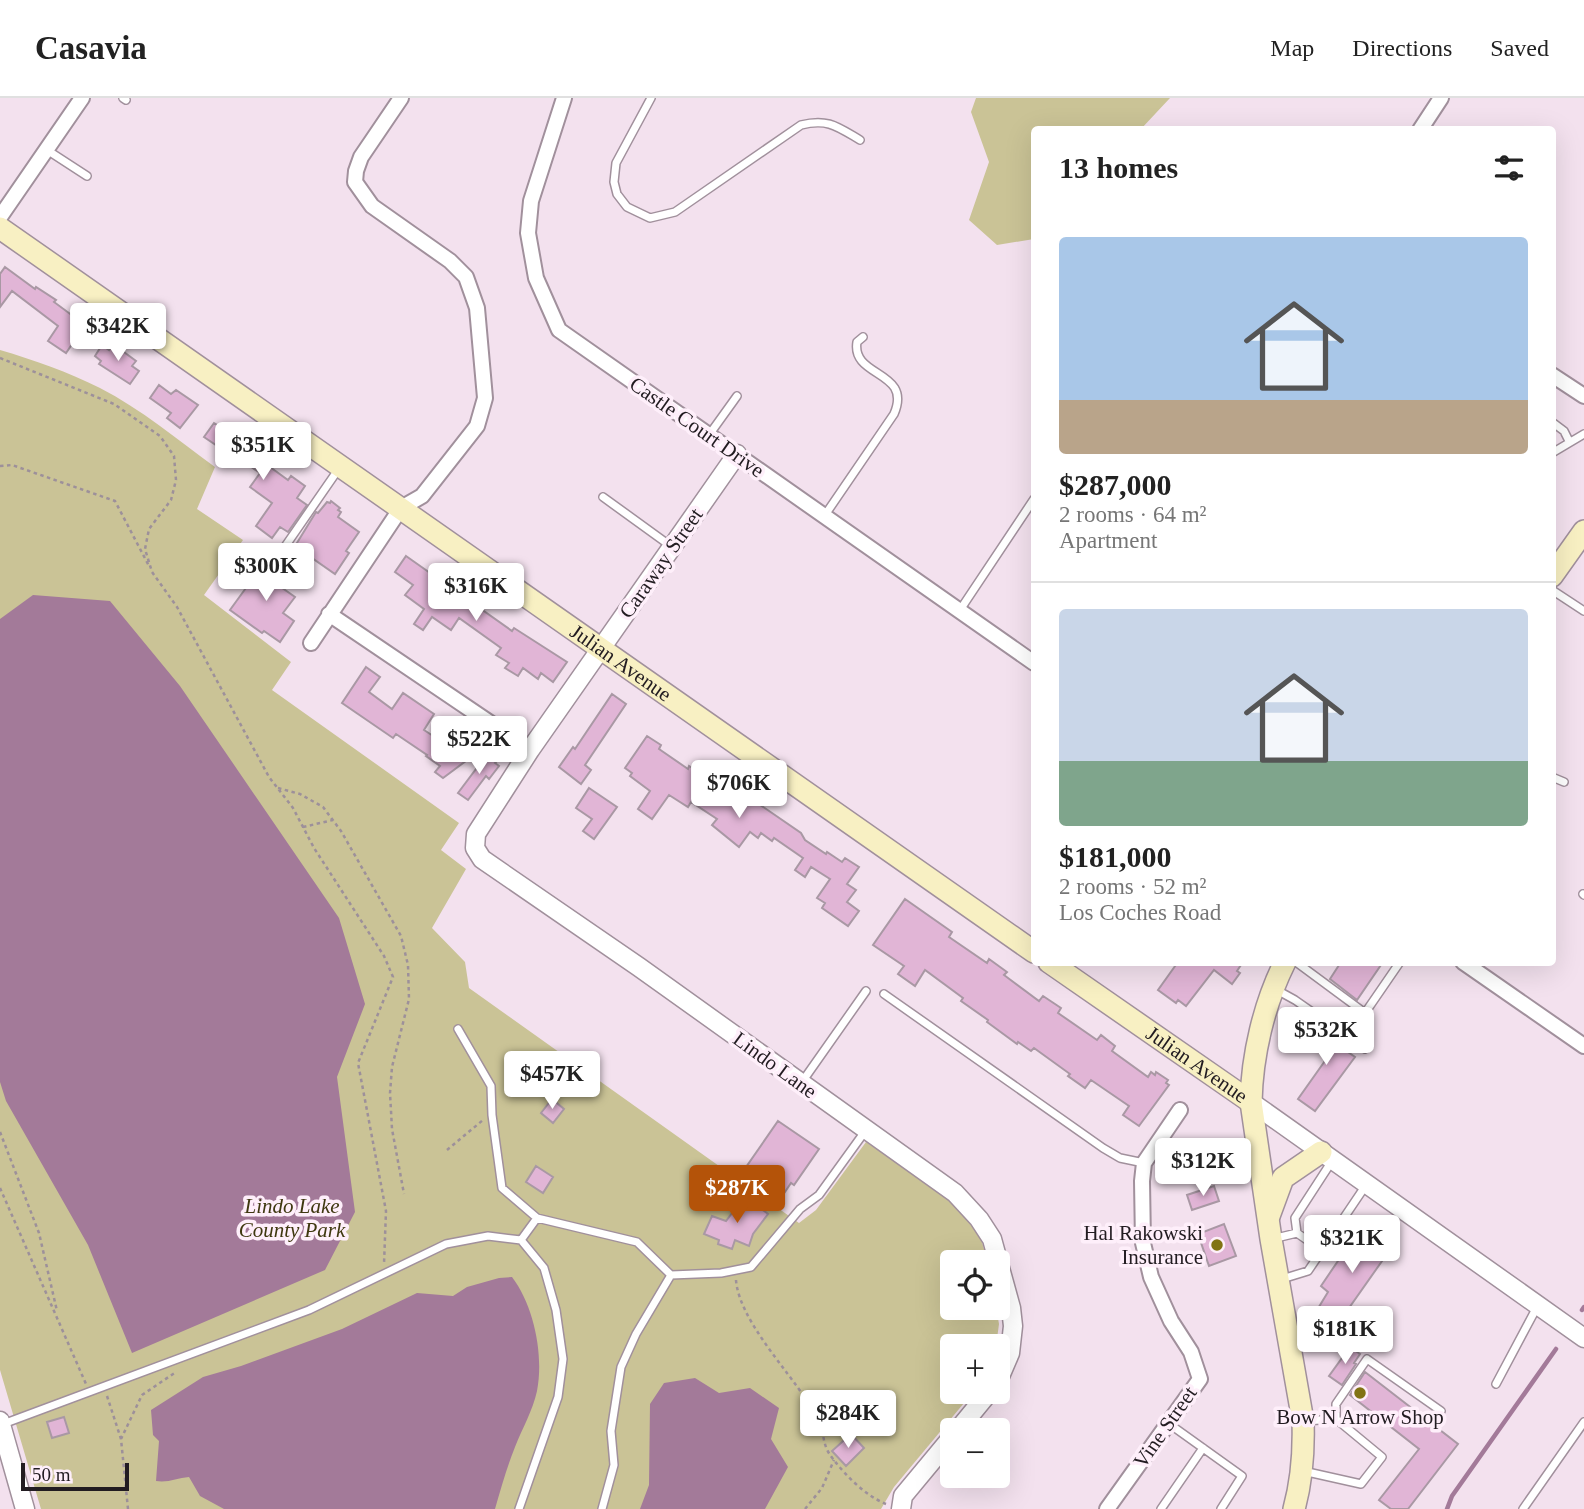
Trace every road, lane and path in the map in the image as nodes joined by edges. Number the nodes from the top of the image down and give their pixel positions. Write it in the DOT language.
graph roads {
  1 [pos="401,98"];
  2 [pos="564,98"];
  3 [pos="651,98"];
  4 [pos="1441,98"];
  5 [pos="75,101"];
  6 [pos="1423,126"];
  7 [pos="860,141"];
  8 [pos="47,150"];
  9 [pos="87,176"];
  10 [pos="0,217"];
  11 [pos="0,228"];
  12 [pos="863,337"];
  13 [pos="0,358"];
  14 [pos="1556,378"];
  15 [pos="737,396"];
  16 [pos="1584,396"];
  17 [pos="1556,425"];
  18 [pos="1584,434"];
  19 [pos="709,435"];
  20 [pos="1569,441"];
  21 [pos="1556,450"];
  22 [pos="737,454"];
  23 [pos="0,466"];
  24 [pos="340,466"];
  25 [pos="603,497"];
  26 [pos="1031,504"];
  27 [pos="401,508"];
  28 [pos="825,516"];
  29 [pos="1584,531"];
  30 [pos="672,547"];
  31 [pos="284,548"];
  32 [pos="1557,563"];
  33 [pos="152,572"];
  34 [pos="1556,593"];
  35 [pos="960,610"];
  36 [pos="1584,611"];
  37 [pos="329,614"];
  38 [pos="311,643"];
  39 [pos="602,648"];
  40 [pos="1031,661"];
  41 [pos="530,750"];
  42 [pos="1556,779"];
  43 [pos="1564,782"];
  44 [pos="278,788"];
  45 [pos="333,820"];
  46 [pos="303,827"];
  47 [pos="475,848"];
  48 [pos="1031,950"];
  49 [pos="1055,966"];
  50 [pos="1284,966"];
  51 [pos="1301,966"];
  52 [pos="1397,966"];
  53 [pos="1469,966"];
  54 [pos="1273,988"];
  55 [pos="866,991"];
  56 [pos="884,995"];
  57 [pos="458,1029"];
  58 [pos="1584,1046"];
  59 [pos="1365,1049"];
  60 [pos="801,1083"];
  61 [pos="1251,1102"];
  62 [pos="1180,1110"];
  63 [pos="492,1115"];
  64 [pos="866,1130"];
  65 [pos="0,1132"];
  66 [pos="447,1150"];
  67 [pos="1327,1156"];
  68 [pos="1144,1163"];
  69 [pos="1367,1184"];
  70 [pos="0,1188"];
  71 [pos="404,1194"];
  72 [pos="537,1218"];
  73 [pos="1268,1218"];
  74 [pos="1297,1233"];
  75 [pos="1271,1239"];
  76 [pos="521,1240"];
  77 [pos="1323,1251"];
  78 [pos="736,1270"];
  79 [pos="383,1274"];
  80 [pos="671,1275"];
  81 [pos="1278,1280"];
  82 [pos="1538,1304"];
  83 [pos="59,1321"];
  84 [pos="1584,1338"];
  85 [pos="1010,1353"];
  86 [pos="177,1372"];
  87 [pos="1496,1384"];
  88 [pos="89,1392"];
  89 [pos="979,1404"];
  90 [pos="1441,1411"];
  91 [pos="968,1418"];
  92 [pos="1336,1419"];
  93 [pos="819,1421"];
  94 [pos="1303,1421"];
  95 [pos="1584,1422"];
  96 [pos="0,1423"];
  97 [pos="1168,1423"];
  98 [pos="848,1436"];
  99 [pos="121,1439"];
  100 [pos="1203,1448"];
  101 [pos="940,1451"];
  102 [pos="841,1460"];
  103 [pos="835,1462"];
  104 [pos="1301,1471"];
  105 [pos="895,1507"];
  106 [pos="1110,1508"];
  107 [pos="25,1509"];
  108 [pos="128,1509"];
  109 [pos="519,1509"];
  110 [pos="602,1509"];
  111 [pos="805,1509"];
  112 [pos="1161,1509"];
  113 [pos="1221,1509"];
  114 [pos="1294,1509"];
  115 [pos="1523,1509"];
  1 -- 27 [label="street"];
  2 -- 19 [label="street, Castle Court Drive"];
  3 -- 7 [label="lane"];
  4 -- 6 [label="street"];
  5 -- 8 [label="street"];
  8 -- 9 [label="lane"];
  8 -- 10 [label="street"];
  11 -- 24 [label="main road, Julian Avenue"];
  12 -- 28 [label="lane"];
  13 -- 33 [label="path"];
  14 -- 16 [label="street"];
  15 -- 19 [label="lane"];
  17 -- 20 [label="lane"];
  18 -- 20 [label="lane"];
  19 -- 22 [label="street, Castle Court Drive"];
  20 -- 21 [label="lane"];
  22 -- 28 [label="street, Castle Court Drive"];
  22 -- 30 [label="street, Caraway Street"];
  23 -- 33 [label="path"];
  24 -- 27 [label="main road, Julian Avenue"];
  24 -- 31 [label="lane"];
  25 -- 30 [label="lane"];
  26 -- 35 [label="lane"];
  27 -- 37 [label="street"];
  27 -- 39 [label="main road, Julian Avenue"];
  28 -- 35 [label="street, Castle Court Drive"];
  29 -- 32 [label="main road"];
  30 -- 39 [label="street, Caraway Street"];
  33 -- 44 [label="path"];
  34 -- 36 [label="lane"];
  35 -- 40 [label="street, Castle Court Drive"];
  37 -- 38 [label="street"];
  37 -- 41 [label="street"];
  39 -- 41 [label="street, Caraway Street"];
  39 -- 48 [label="main road, Julian Avenue"];
  41 -- 47 [label="street, Caraway Street"];
  42 -- 43 [label="lane"];
  44 -- 45 [label="path"];
  44 -- 46 [label="path"];
  45 -- 46 [label="path"];
  45 -- 71 [label="path"];
  46 -- 79 [label="path"];
  47 -- 60 [label="street, Lindo Lane"];
  49 -- 61 [label="main road, Julian Avenue"];
  50 -- 54 [label="main road"];
  51 -- 52 [label="lane"];
  53 -- 58 [label="street"];
  54 -- 59 [label="lane"];
  54 -- 61 [label="main road"];
  55 -- 60 [label="lane"];
  56 -- 68 [label="lane"];
  57 -- 63 [label="lane"];
  60 -- 64 [label="street, Lindo Lane"];
  61 -- 67 [label="street, Julian Avenue"];
  61 -- 73 [label="main road"];
  62 -- 68 [label="street"];
  63 -- 66 [label="path"];
  63 -- 72 [label="lane"];
  64 -- 78 [label="lane"];
  64 -- 85 [label="street, Lindo Lane"];
  65 -- 83 [label="path"];
  67 -- 69 [label="street, Julian Avenue"];
  67 -- 73 [label="main road"];
  67 -- 74 [label="lane"];
  68 -- 97 [label="street, Vine Street"];
  69 -- 77 [label="lane"];
  69 -- 82 [label="street, Julian Avenue"];
  70 -- 83 [label="path"];
  72 -- 76 [label="lane"];
  72 -- 80 [label="lane"];
  73 -- 75 [label="main road"];
  74 -- 75 [label="lane"];
  74 -- 77 [label="lane"];
  75 -- 81 [label="main road"];
  76 -- 79 [label="lane"];
  76 -- 109 [label="lane"];
  77 -- 81 [label="lane"];
  78 -- 80 [label="lane"];
  78 -- 93 [label="path"];
  79 -- 88 [label="lane"];
  80 -- 110 [label="lane"];
  81 -- 94 [label="main road"];
  82 -- 84 [label="street, Julian Avenue"];
  82 -- 87 [label="lane"];
  83 -- 88 [label="path"];
  86 -- 99 [label="path"];
  88 -- 96 [label="lane"];
  88 -- 99 [label="path"];
  89 -- 91 [label="street"];
  90 -- 92 [label="lane"];
  92 -- 94 [label="lane"];
  92 -- 104 [label="lane"];
  93 -- 98 [label="path"];
  93 -- 103 [label="path"];
  94 -- 104 [label="main road"];
  95 -- 115 [label="lane"];
  96 -- 107 [label="street"];
  97 -- 100 [label="lane"];
  97 -- 106 [label="street, Vine Street"];
  99 -- 108 [label="path"];
  100 -- 112 [label="lane"];
  100 -- 113 [label="lane"];
  101 -- 105 [label="street"];
  102 -- 103 [label="path"];
  103 -- 105 [label="path"];
  103 -- 111 [label="path"];
  104 -- 114 [label="main road"];
}
